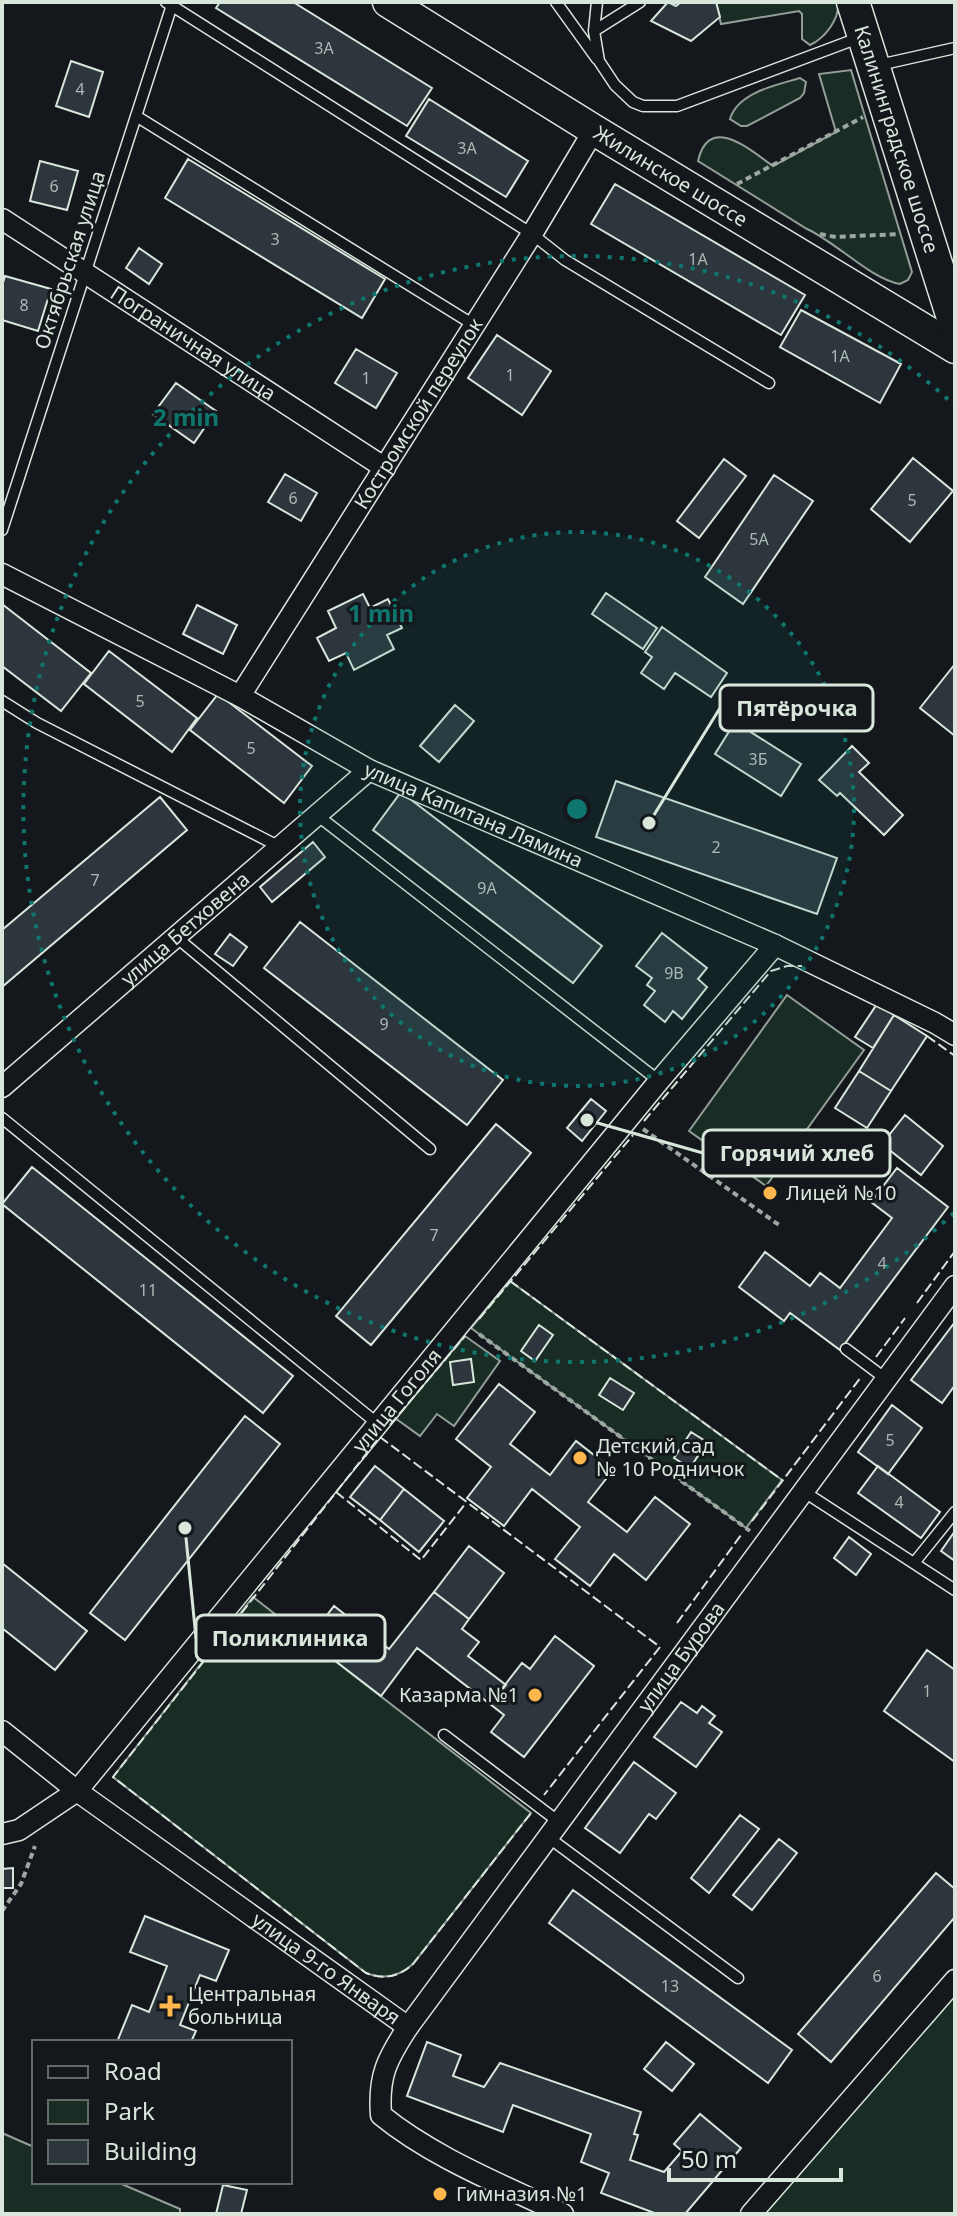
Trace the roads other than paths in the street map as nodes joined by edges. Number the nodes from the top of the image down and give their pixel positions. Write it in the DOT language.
graph roads {
  1 [pos="388,2"];
  2 [pos="556,2"];
  3 [pos="597,2"];
  4 [pos="640,2"];
  5 [pos="853,2"];
  6 [pos="170,3"];
  7 [pos="594,31"];
  8 [pos="863,36"];
  9 [pos="955,48"];
  10 [pos="599,61"];
  11 [pos="873,66"];
  12 [pos="136,116"];
  13 [pos="594,130"];
  14 [pos="2,219"];
  15 [pos="532,234"];
  16 [pos="84,272"];
  17 [pos="955,324"];
  18 [pos="474,325"];
  19 [pos="955,348"];
  20 [pos="769,383"];
  21 [pos="385,468"];
  22 [pos="2,530"];
  23 [pos="2,574"];
  24 [pos="240,696"];
  25 [pos="2,701"];
  26 [pos="369,770"];
  27 [pos="317,815"];
  28 [pos="280,847"];
  29 [pos="176,937"];
  30 [pos="775,945"];
  31 [pos="955,1035"];
  32 [pos="659,1081"];
  33 [pos="2,1087"];
  34 [pos="2,1118"];
  35 [pos="430,1149"];
  36 [pos="955,1286"];
  37 [pos="846,1349"];
  38 [pos="886,1379"];
  39 [pos="378,1424"];
  40 [pos="803,1491"];
  41 [pos="955,1512"];
  42 [pos="914,1563"];
  43 [pos="955,1590"];
  44 [pos="2,1731"];
  45 [pos="444,1735"];
  46 [pos="77,1791"];
  47 [pos="554,1830"];
  48 [pos="2,1834"];
  49 [pos="738,1978"];
  50 [pos="955,1980"];
  51 [pos="408,2027"];
  52 [pos="563,2214"];
  53 [pos="751,2214"];
  1 -- 13 [label="street, Жилинское шоссе"];
  2 -- 10 [label="lane"];
  3 -- 7 [label="lane"];
  4 -- 7 [label="lane"];
  5 -- 8 [label="main road, Калининградское шоссе"];
  6 -- 12 [label="lane, Октябрьская улица"];
  6 -- 15 [label="lane"];
  7 -- 10 [label="lane"];
  8 -- 10 [label="lane"];
  8 -- 11 [label="main road, Калининградское шоссе"];
  9 -- 11 [label="lane"];
  11 -- 17 [label="main road, Калининградское шоссе"];
  12 -- 16 [label="lane, Октябрьская улица"];
  12 -- 18 [label="lane"];
  13 -- 15 [label="street, Костромской переулок"];
  13 -- 19 [label="street, Жилинское шоссе"];
  14 -- 16 [label="street, Пограничная улица"];
  15 -- 18 [label="street, Костромской переулок"];
  15 -- 20 [label="lane"];
  16 -- 21 [label="street, Пограничная улица"];
  16 -- 22 [label="lane, Октябрьская улица"];
  18 -- 21 [label="street, Костромской переулок"];
  21 -- 24 [label="street, Костромской переулок"];
  23 -- 24 [label="street, улица Капитана Лямина"];
  24 -- 26 [label="street, улица Капитана Лямина"];
  25 -- 28 [label="lane"];
  26 -- 27 [label="street, улица Бетховена"];
  26 -- 30 [label="street, улица Капитана Лямина"];
  27 -- 28 [label="street, улица Бетховена"];
  27 -- 32 [label="lane"];
  28 -- 29 [label="street, улица Бетховена"];
  29 -- 33 [label="street, улица Бетховена"];
  29 -- 35 [label="lane"];
  30 -- 31 [label="street, улица Капитана Лямина"];
  30 -- 32 [label="street, улица Гоголя"];
  32 -- 39 [label="street, улица Гоголя"];
  34 -- 39 [label="lane"];
  36 -- 38 [label="street, улица Бурова"];
  37 -- 38 [label="lane"];
  38 -- 40 [label="street, улица Бурова"];
  39 -- 46 [label="street, улица Гоголя"];
  40 -- 42 [label="lane"];
  40 -- 47 [label="street, улица Бурова"];
  41 -- 42 [label="lane"];
  42 -- 43 [label="lane"];
  44 -- 46 [label="street, улица 9-го Января"];
  45 -- 47 [label="lane"];
  46 -- 48 [label="street, улица Гоголя"];
  46 -- 51 [label="street, улица 9-го Января"];
  47 -- 49 [label="lane"];
  47 -- 51 [label="street, улица Бурова"];
  50 -- 53 [label="street"];
  51 -- 52 [label="street, улица 9-го Января"];
}
